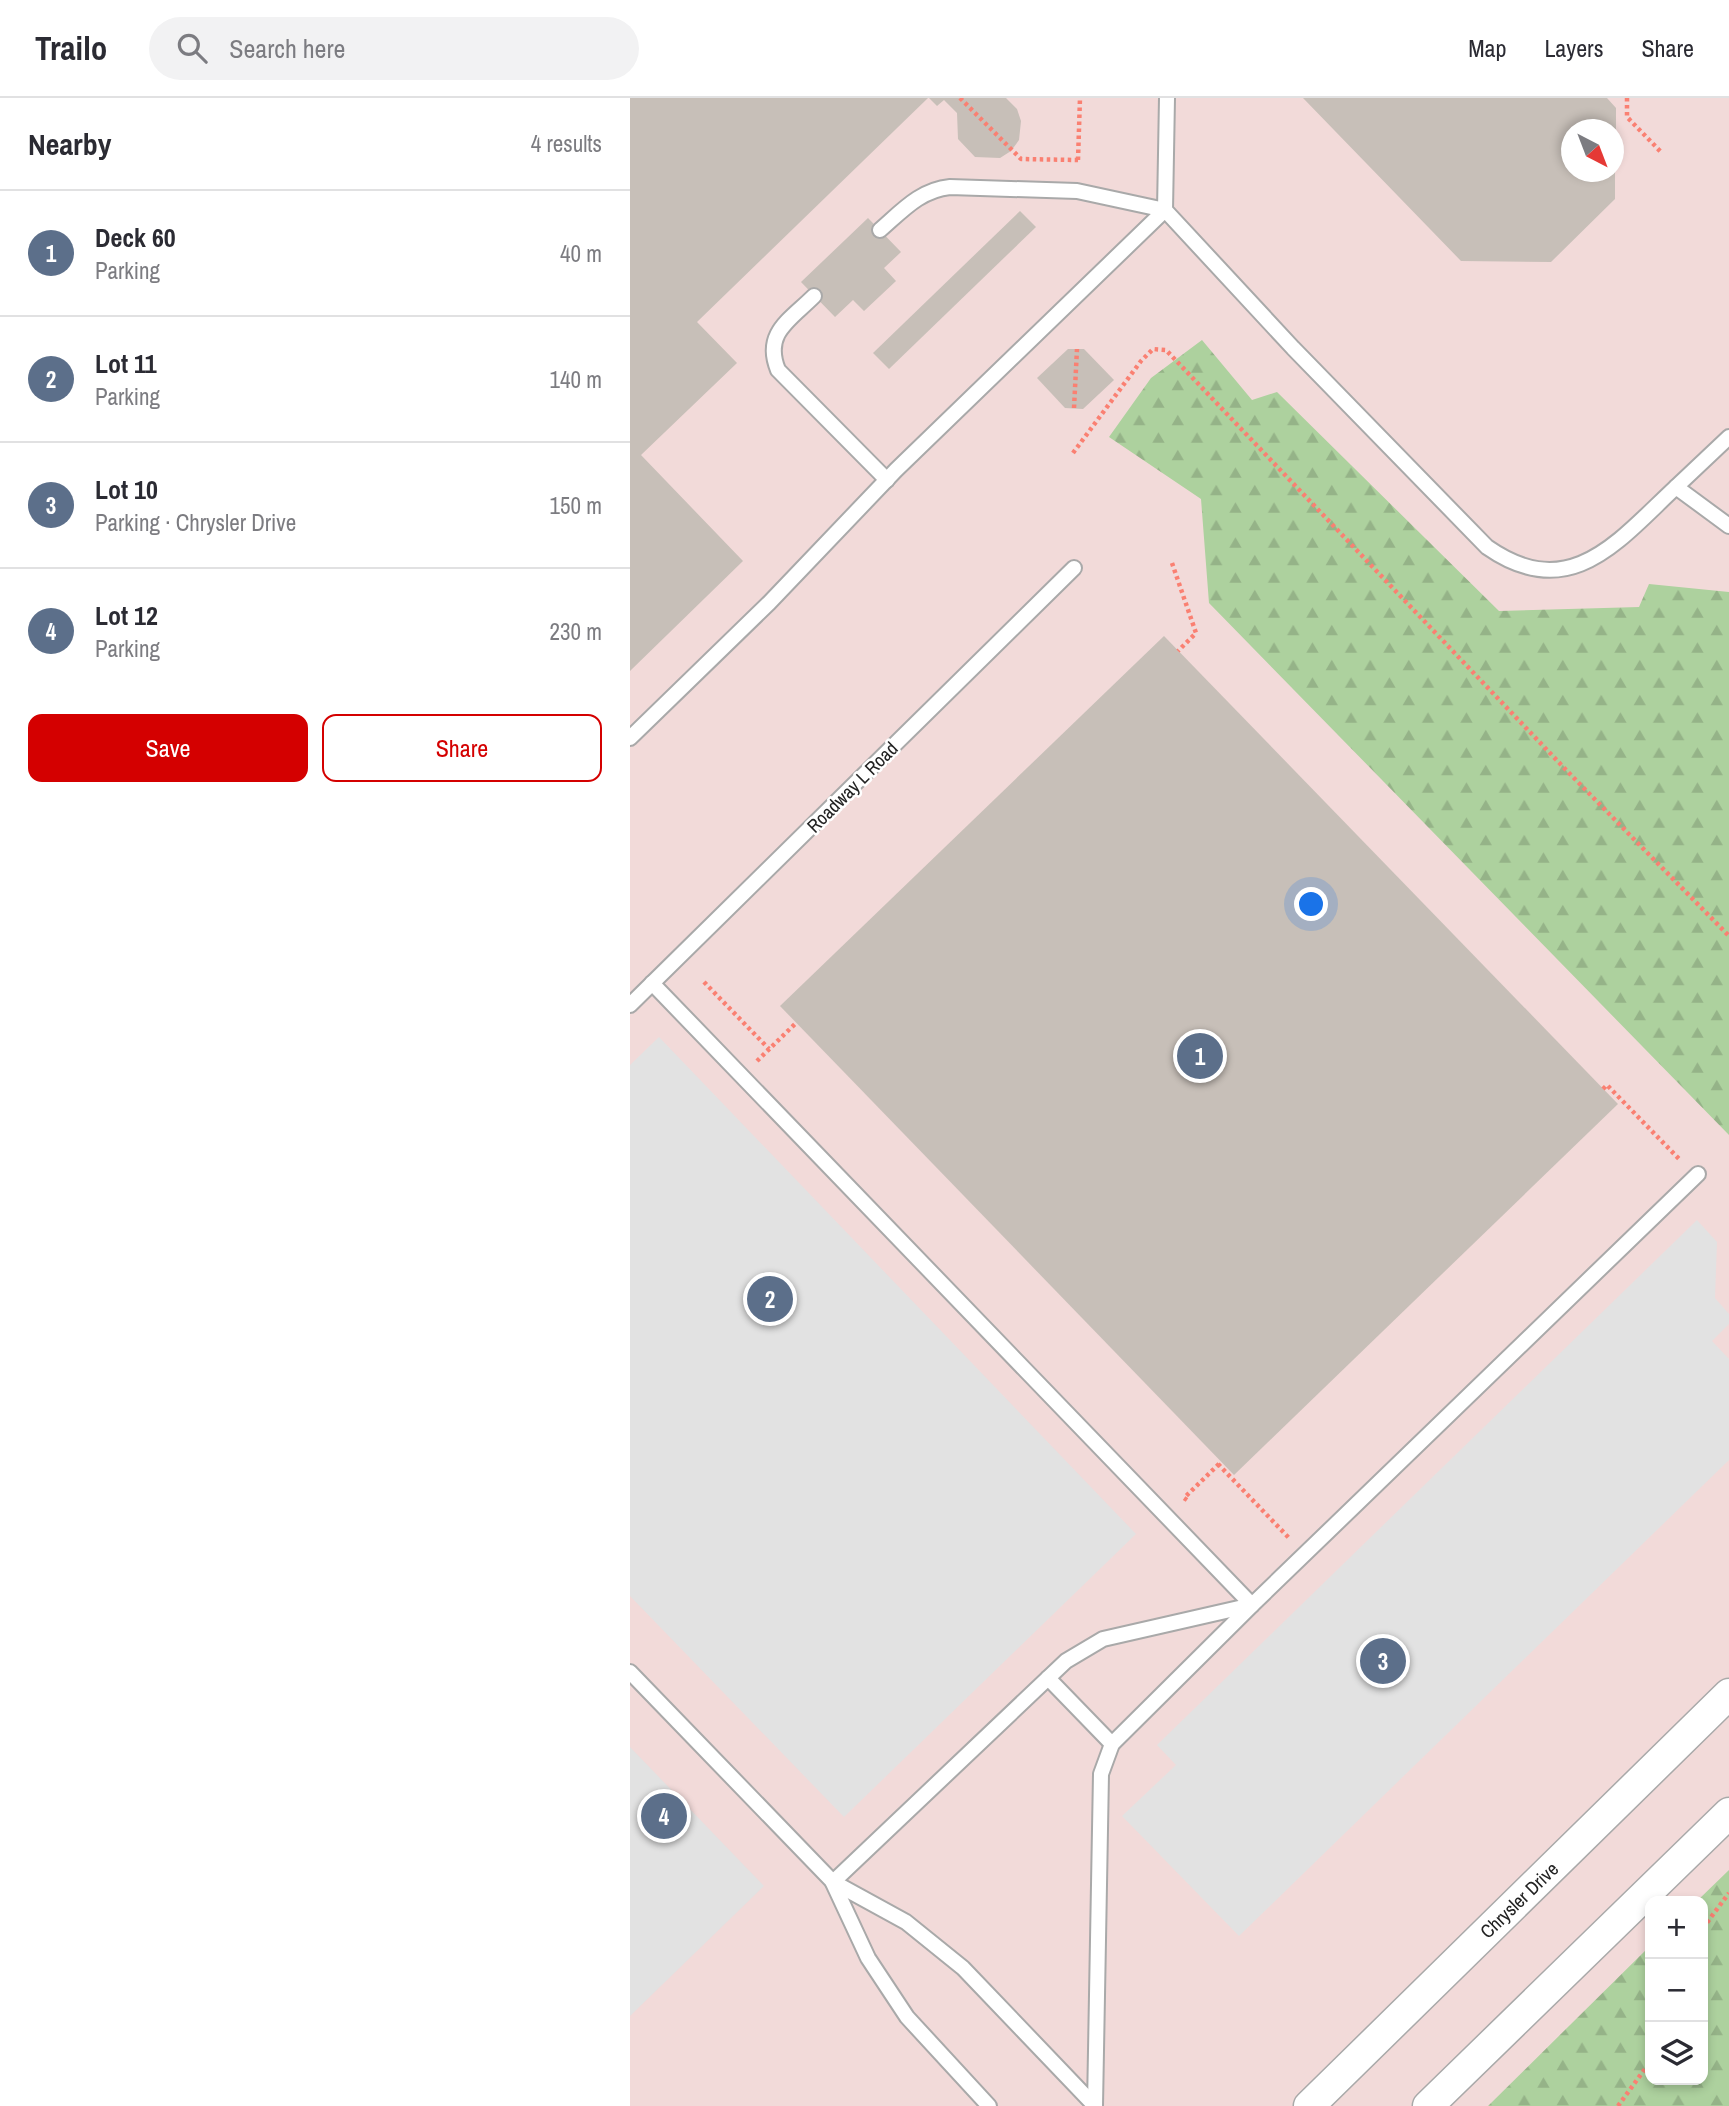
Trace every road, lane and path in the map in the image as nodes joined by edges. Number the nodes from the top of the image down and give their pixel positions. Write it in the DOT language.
graph roads {
  1 [pos="960,98"];
  2 [pos="1080,98"];
  3 [pos="1167,98"];
  4 [pos="1627,98"];
  5 [pos="1661,152"];
  6 [pos="1078,160"];
  7 [pos="1078,168"];
  8 [pos="1165,210"];
  9 [pos="880,230"];
  10 [pos="814,296"];
  11 [pos="1077,349"];
  12 [pos="1074,408"];
  13 [pos="1729,437"];
  14 [pos="1073,453"];
  15 [pos="887,480"];
  16 [pos="1676,487"];
  17 [pos="1729,526"];
  18 [pos="1172,563"];
  19 [pos="1074,568"];
  20 [pos="1178,651"];
  21 [pos="630,738"];
  22 [pos="1729,936"];
  23 [pos="704,982"];
  24 [pos="652,983"];
  25 [pos="630,1004"];
  26 [pos="796,1023"];
  27 [pos="769,1049"];
  28 [pos="757,1061"];
  29 [pos="1603,1089"];
  30 [pos="1682,1163"];
  31 [pos="1698,1174"];
  32 [pos="1190,1504"];
  33 [pos="1291,1539"];
  34 [pos="1252,1605"];
  35 [pos="630,1672"];
  36 [pos="1048,1678"];
  37 [pos="1729,1694"];
  38 [pos="1112,1744"];
  39 [pos="1729,1813"];
  40 [pos="833,1882"];
  41 [pos="1729,1893"];
  42 [pos="1708,1924"];
  43 [pos="1645,2069"];
  44 [pos="989,2106"];
  45 [pos="1095,2106"];
  46 [pos="1309,2106"];
  47 [pos="1428,2106"];
  48 [pos="1618,2106"];
  1 -- 6 [label="path"];
  2 -- 6 [label="path"];
  3 -- 8 [label="lane"];
  4 -- 5 [label="path"];
  6 -- 7 [label="path"];
  8 -- 9 [label="lane"];
  8 -- 15 [label="lane"];
  8 -- 16 [label="lane"];
  10 -- 15 [label="lane"];
  11 -- 12 [label="path"];
  13 -- 16 [label="lane"];
  14 -- 22 [label="path"];
  15 -- 21 [label="lane"];
  16 -- 17 [label="lane"];
  18 -- 20 [label="path"];
  19 -- 24 [label="lane, Roadway L Road"];
  23 -- 27 [label="path"];
  24 -- 25 [label="lane, Roadway L Road"];
  24 -- 34 [label="lane"];
  26 -- 27 [label="path"];
  27 -- 28 [label="path"];
  29 -- 30 [label="path"];
  31 -- 34 [label="lane"];
  32 -- 33 [label="path"];
  34 -- 36 [label="lane"];
  34 -- 38 [label="lane"];
  35 -- 40 [label="lane"];
  36 -- 38 [label="lane"];
  36 -- 40 [label="lane"];
  37 -- 46 [label="street, Chrysler Drive"];
  38 -- 45 [label="lane"];
  39 -- 47 [label="street"];
  40 -- 44 [label="lane"];
  40 -- 45 [label="lane"];
  41 -- 42 [label="path"];
  43 -- 48 [label="path"];
}
